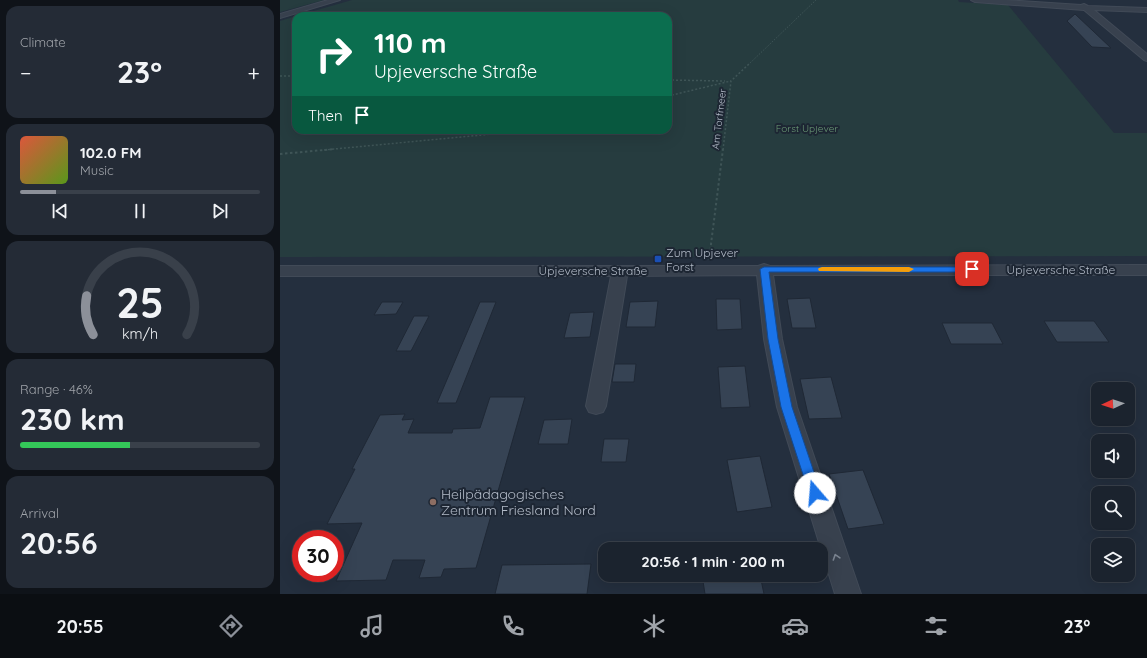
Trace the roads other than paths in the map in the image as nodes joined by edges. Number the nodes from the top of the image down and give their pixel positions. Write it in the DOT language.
graph roads {
  1 [pos="336,0"];
  2 [pos="975,0"];
  3 [pos="1078,0"];
  4 [pos="1086,8"];
  5 [pos="1147,10"];
  6 [pos="294,12"];
  7 [pos="292,13"];
  8 [pos="280,16"];
  9 [pos="1146,57"];
  10 [pos="764,269"];
  11 [pos="620,270"];
  12 [pos="1147,270"];
  13 [pos="280,272"];
  14 [pos="596,406"];
  15 [pos="848,594"];
  1 -- 6 [label="street"];
  2 -- 4 [label="street"];
  3 -- 4 [label="street"];
  4 -- 5 [label="street"];
  4 -- 9 [label="street"];
  7 -- 8 [label="street"];
  10 -- 11 [label="street, Upjeversche Straße"];
  10 -- 12 [label="street, Upjeversche Straße"];
  15 -- 10 [label="street, one-way"];
  11 -- 13 [label="street, Upjeversche Straße"];
  11 -- 14 [label="street"];
}
